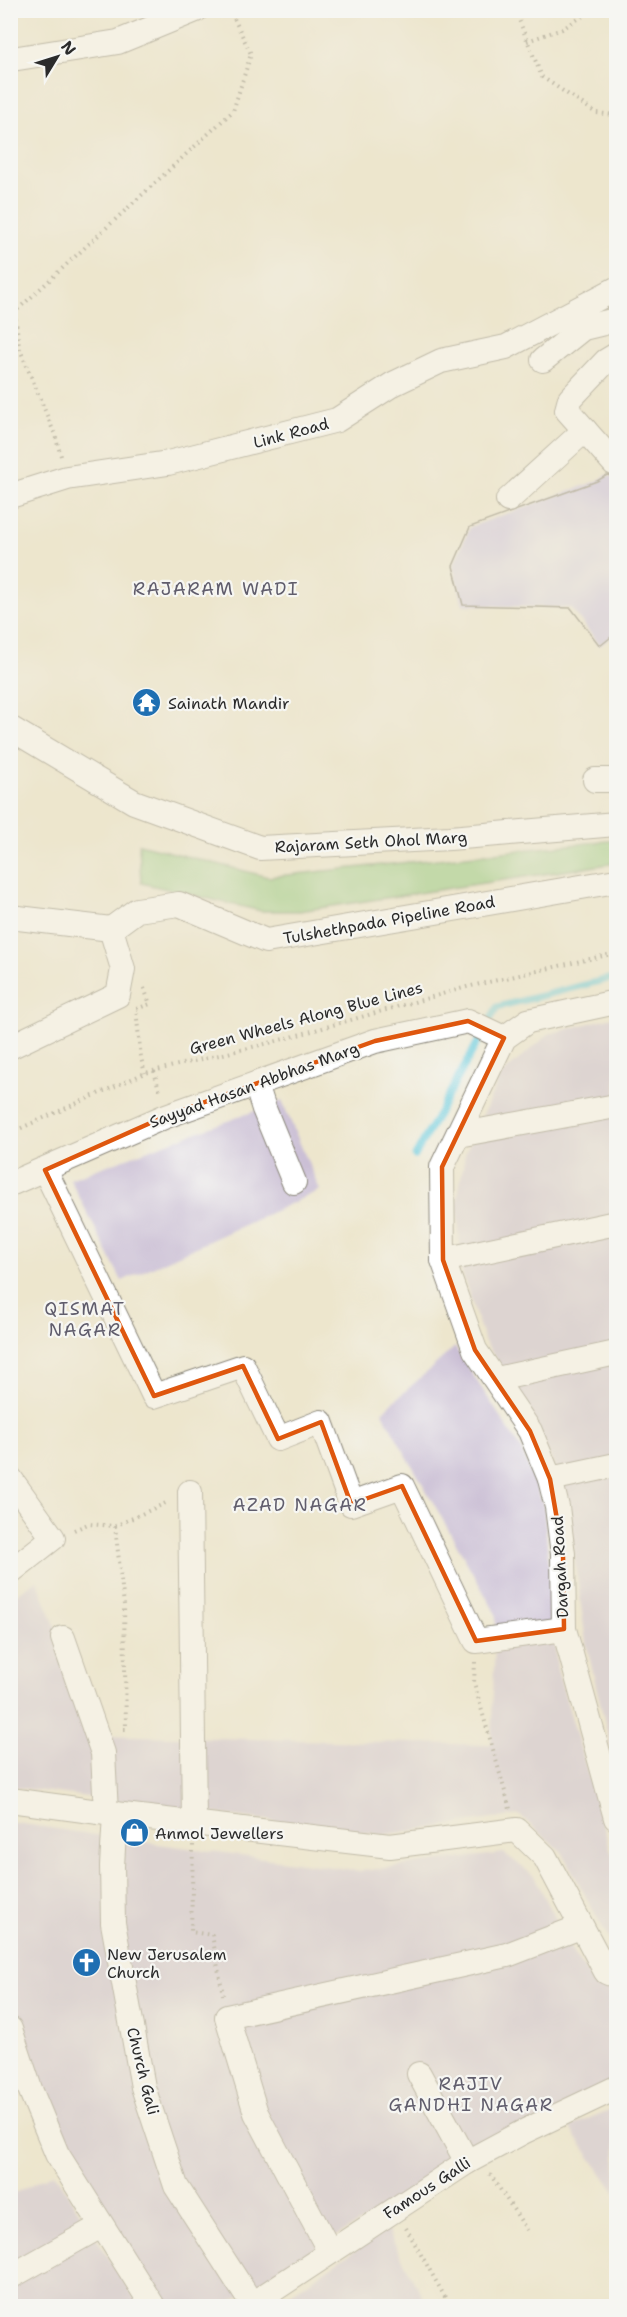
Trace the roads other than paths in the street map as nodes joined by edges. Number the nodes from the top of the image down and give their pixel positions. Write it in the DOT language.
graph roads {
  1 [pos="196,10"];
  2 [pos="12,59"];
  3 [pos="616,289"];
  4 [pos="616,320"];
  5 [pos="616,355"];
  6 [pos="543,360"];
  7 [pos="585,430"];
  8 [pos="614,463"];
  9 [pos="10,496"];
  10 [pos="508,500"];
  11 [pos="10,728"];
  12 [pos="616,824"];
  13 [pos="616,880"];
  14 [pos="10,916"];
  15 [pos="111,929"];
  16 [pos="616,1002"];
  17 [pos="499,1036"];
  18 [pos="10,1047"];
  19 [pos="256,1084"];
  20 [pos="616,1106"];
  21 [pos="458,1136"];
  22 [pos="45,1170"];
  23 [pos="294,1182"];
  24 [pos="10,1184"];
  25 [pos="616,1223"];
  26 [pos="443,1260"];
  27 [pos="616,1353"];
  28 [pos="497,1379"];
  29 [pos="616,1465"];
  30 [pos="10,1478"];
  31 [pos="550,1479"];
  32 [pos="190,1492"];
  33 [pos="10,1572"];
  34 [pos="564,1629"];
  35 [pos="63,1638"];
  36 [pos="612,1780"];
  37 [pos="10,1800"];
  38 [pos="110,1814"];
  39 [pos="616,1818"];
  40 [pos="194,1822"];
  41 [pos="580,1927"];
  42 [pos="616,1976"];
  43 [pos="10,2029"];
  44 [pos="419,2074"];
  45 [pos="616,2088"];
  46 [pos="472,2159"];
  47 [pos="101,2226"];
  48 [pos="330,2252"];
  49 [pos="10,2277"];
  50 [pos="146,2304"];
  51 [pos="250,2305"];
  1 -- 2 [label="street"];
  3 -- 9 [label="street, Link Road"];
  4 -- 6 [label="street"];
  5 -- 7 [label="street"];
  7 -- 8 [label="street"];
  7 -- 10 [label="street"];
  11 -- 12 [label="street, Rajaram Seth Ohol Marg"];
  13 -- 15 [label="street, Tulshethpada Pipeline Road"];
  14 -- 15 [label="street"];
  15 -- 18 [label="street"];
  16 -- 17 [label="street, Dargah Road"];
  17 -- 19 [label="street, Sayyad Hasan Abbhas Marg"];
  17 -- 21 [label="street, Dargah Road"];
  19 -- 22 [label="street, Sayyad Hasan Abbhas Marg"];
  19 -- 23 [label="street"];
  20 -- 21 [label="street"];
  21 -- 26 [label="street, Dargah Road"];
  22 -- 24 [label="street, Sayyad Hasan Abbhas Marg"];
  22 -- 34 [label="street"];
  25 -- 26 [label="street"];
  26 -- 28 [label="street, Dargah Road"];
  27 -- 28 [label="street"];
  28 -- 31 [label="street, Dargah Road"];
  29 -- 31 [label="street"];
  30 -- 33 [label="street"];
  31 -- 34 [label="street, Dargah Road"];
  32 -- 40 [label="street"];
  34 -- 36 [label="street, Dargah Road"];
  35 -- 38 [label="street, Church Gali"];
  36 -- 39 [label="street, Dargah Road"];
  37 -- 38 [label="street"];
  38 -- 40 [label="street"];
  38 -- 51 [label="street, Church Gali"];
  40 -- 41 [label="street"];
  41 -- 42 [label="street"];
  41 -- 48 [label="street"];
  43 -- 47 [label="street"];
  44 -- 46 [label="street"];
  45 -- 46 [label="street, Famous Galli"];
  46 -- 48 [label="street, Famous Galli"];
  47 -- 49 [label="street"];
  47 -- 50 [label="street"];
  48 -- 51 [label="street, Famous Galli"];
}
